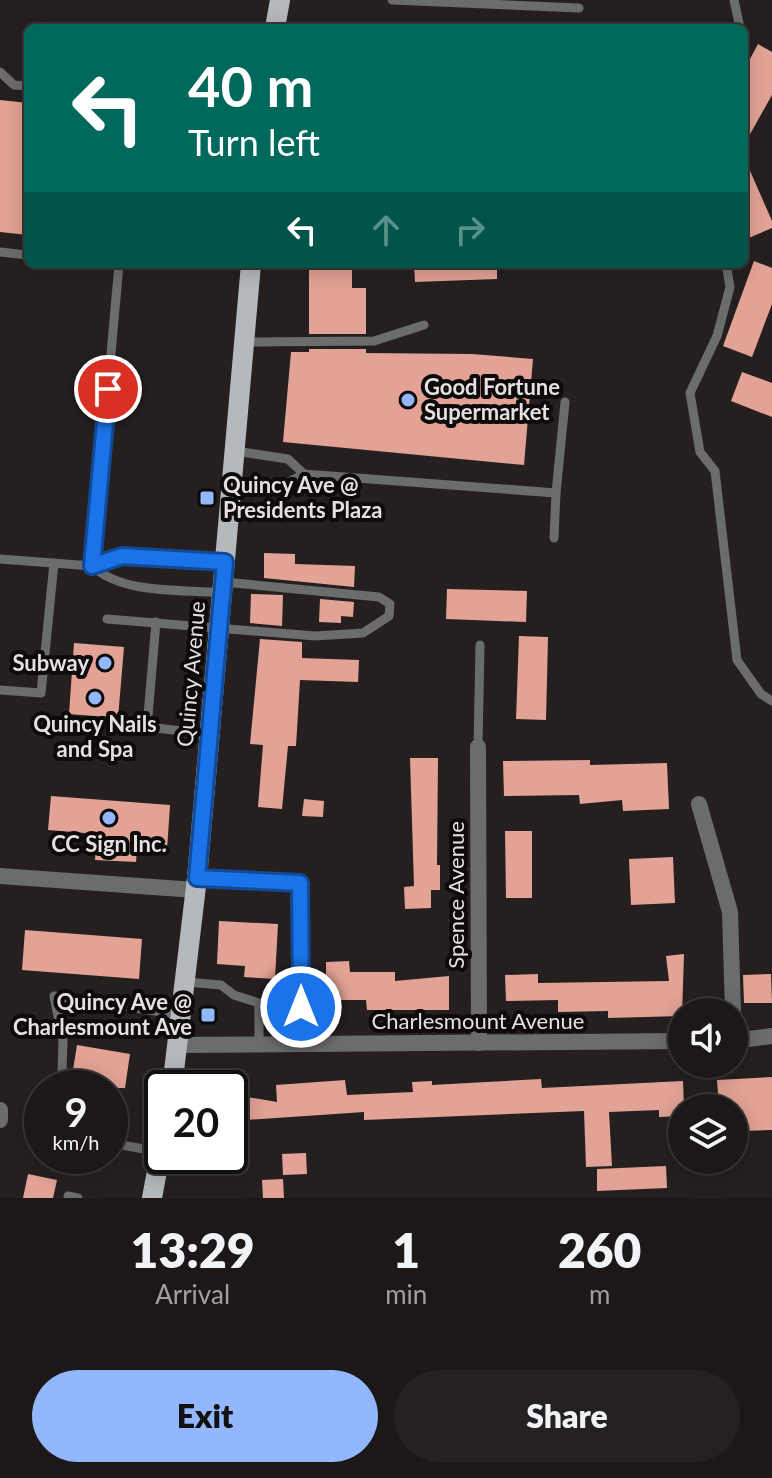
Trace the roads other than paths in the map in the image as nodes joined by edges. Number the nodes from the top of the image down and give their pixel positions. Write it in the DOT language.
graph roads {
  1 [pos="280,0"];
  2 [pos="392,0"];
  3 [pos="734,0"];
  4 [pos="413,1"];
  5 [pos="579,8"];
  6 [pos="276,24"];
  7 [pos="739,24"];
  8 [pos="0,72"];
  9 [pos="24,86"];
  10 [pos="0,252"];
  11 [pos="24,255"];
  12 [pos="119,268"];
  13 [pos="251,268"];
  14 [pos="727,268"];
  15 [pos="424,325"];
  16 [pos="244,342"];
  17 [pos="565,402"];
  18 [pos="235,451"];
  19 [pos="304,474"];
  20 [pos="232,482"];
  21 [pos="556,493"];
  22 [pos="554,538"];
  23 [pos="0,559"];
  24 [pos="54,563"];
  25 [pos="92,566"];
  26 [pos="223,579"];
  27 [pos="107,619"];
  28 [pos="156,622"];
  29 [pos="219,627"];
  30 [pos="480,645"];
  31 [pos="0,690"];
  32 [pos="772,701"];
  33 [pos="209,734"];
  34 [pos="478,747"];
  35 [pos="699,804"];
  36 [pos="0,876"];
  37 [pos="196,884"];
  38 [pos="186,982"];
  39 [pos="733,998"];
  40 [pos="182,1015"];
  41 [pos="772,1036"];
  42 [pos="748,1039"];
  43 [pos="668,1041"];
  44 [pos="479,1043"];
  45 [pos="302,1044"];
  46 [pos="178,1045"];
  47 [pos="259,1045"];
  48 [pos="62,1070"];
  49 [pos="175,1070"];
  50 [pos="0,1110"];
  51 [pos="0,1120"];
  52 [pos="156,1174"];
  53 [pos="152,1198"];
  1 -- 6 [label="main road"];
  2 -- 4 [label="lane"];
  3 -- 7 [label="lane"];
  4 -- 5 [label="lane"];
  8 -- 9 [label="lane"];
  10 -- 11 [label="lane"];
  12 -- 25 [label="lane"];
  13 -- 16 [label="main road, Quincy Avenue"];
  14 -- 32 [label="lane"];
  15 -- 16 [label="lane"];
  16 -- 18 [label="main road, Quincy Avenue"];
  17 -- 21 [label="lane"];
  18 -- 19 [label="lane"];
  18 -- 20 [label="main road, Quincy Avenue"];
  19 -- 20 [label="lane"];
  19 -- 21 [label="lane"];
  20 -- 26 [label="main road, Quincy Avenue"];
  21 -- 22 [label="lane"];
  23 -- 24 [label="lane"];
  24 -- 25 [label="lane"];
  24 -- 31 [label="lane"];
  25 -- 26 [label="lane"];
  25 -- 26 [label="lane"];
  26 -- 29 [label="main road, Quincy Avenue"];
  26 -- 29 [label="lane"];
  27 -- 28 [label="lane"];
  28 -- 29 [label="lane"];
  28 -- 33 [label="lane"];
  29 -- 33 [label="main road, Quincy Avenue"];
  30 -- 34 [label="lane"];
  33 -- 37 [label="main road, Quincy Avenue"];
  34 -- 44 [label="street, Spence Avenue"];
  35 -- 39 [label="street"];
  36 -- 37 [label="street"];
  37 -- 38 [label="main road, Quincy Avenue"];
  37 -- 45 [label="lane"];
  38 -- 40 [label="main road, Quincy Avenue"];
  38 -- 47 [label="lane"];
  40 -- 46 [label="main road, Quincy Avenue"];
  40 -- 48 [label="lane"];
  41 -- 42 [label="street"];
  43 -- 44 [label="street, Charlesmount Avenue"];
  44 -- 45 [label="street, Charlesmount Avenue"];
  45 -- 47 [label="street, Charlesmount Avenue"];
  46 -- 47 [label="street, Charlesmount Avenue"];
  46 -- 49 [label="main road, Quincy Avenue"];
  50 -- 51 [label="street"];
  52 -- 53 [label="main road"];
}
